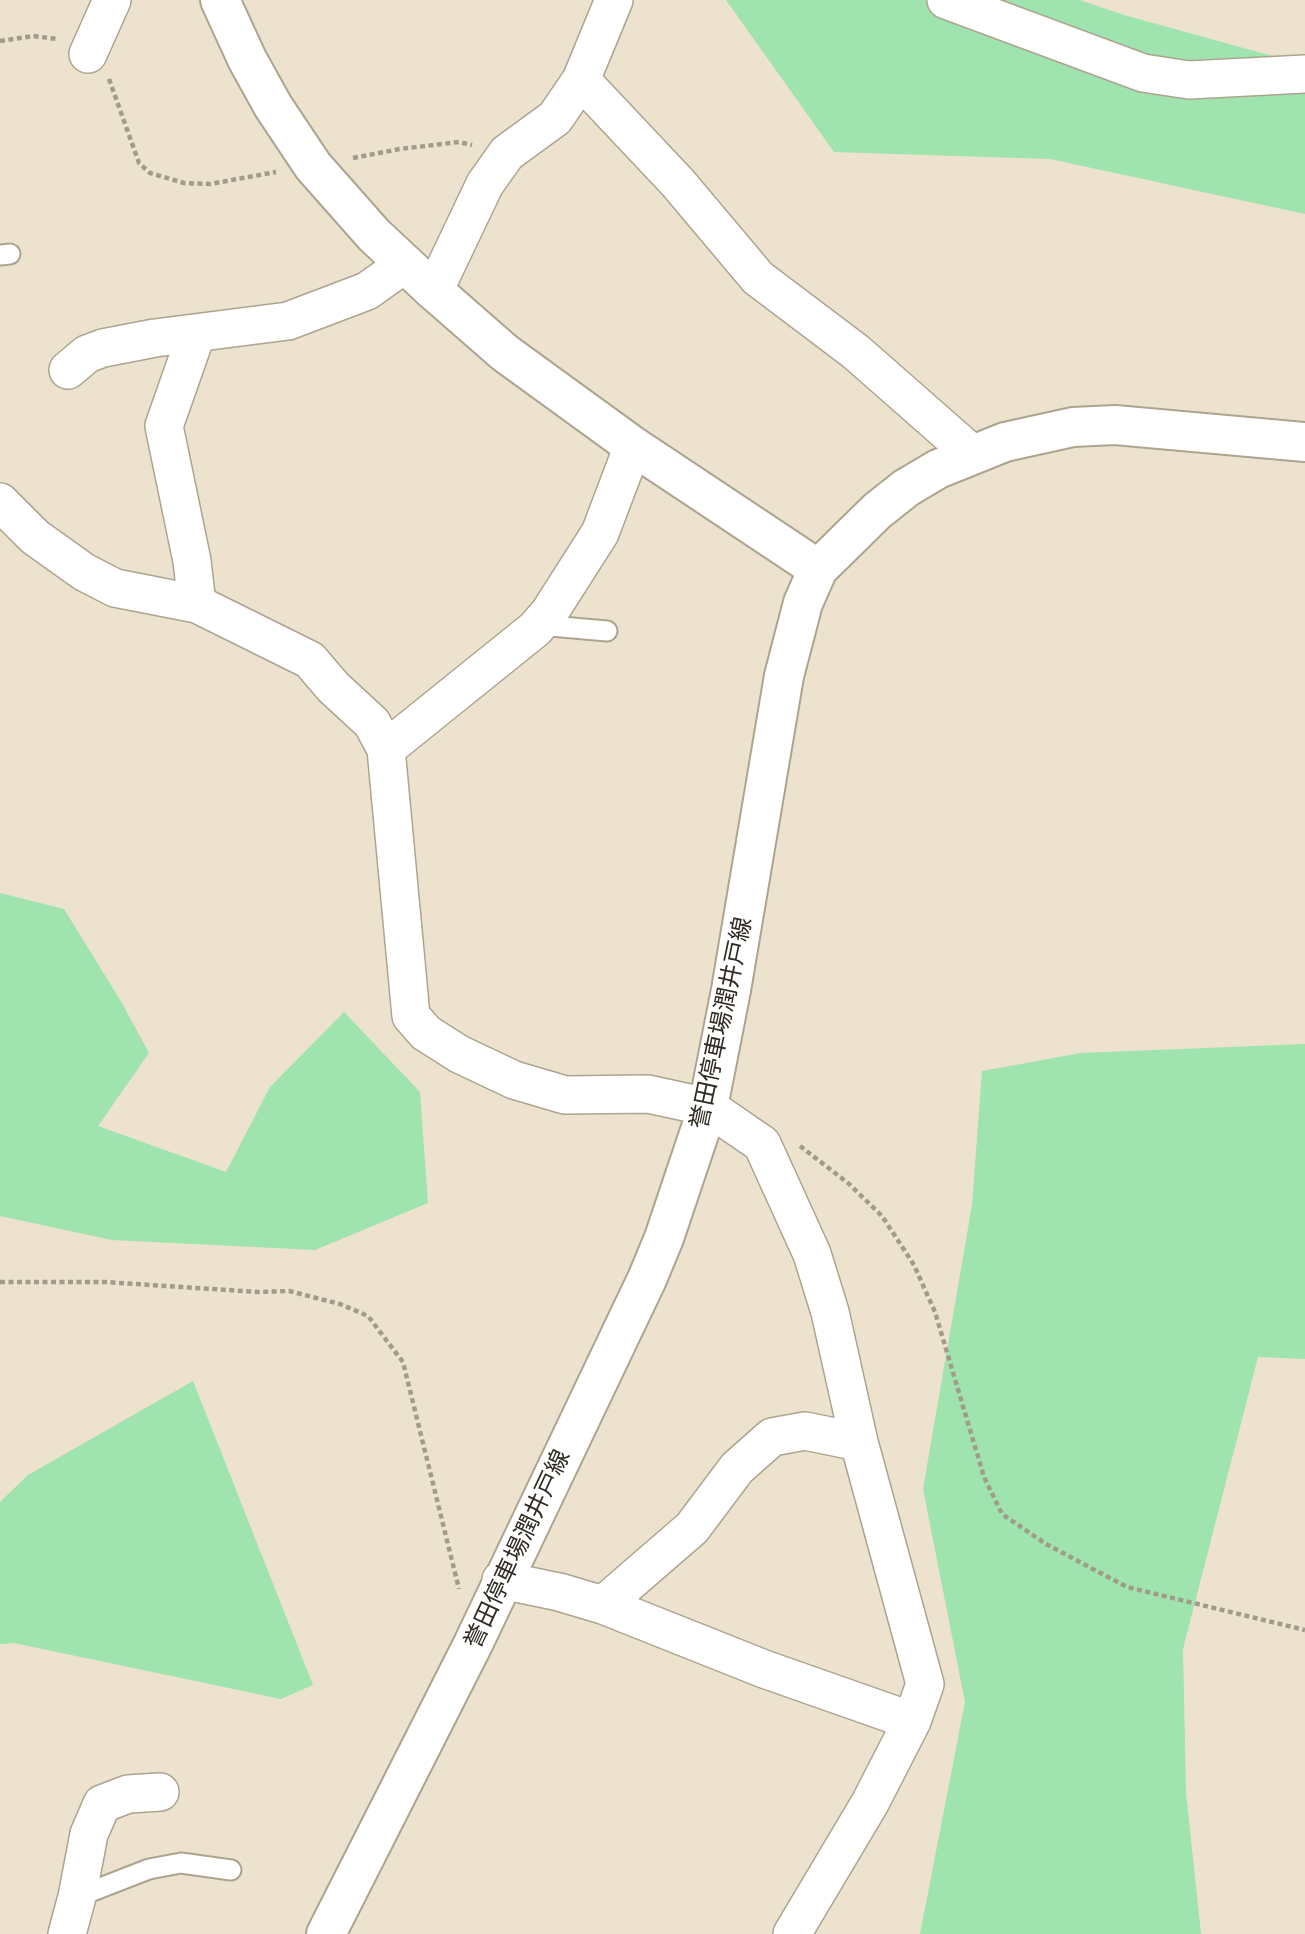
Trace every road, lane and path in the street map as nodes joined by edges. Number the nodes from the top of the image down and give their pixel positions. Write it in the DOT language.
graph roads {
  1 [pos="113,0"];
  2 [pos="220,0"];
  3 [pos="614,0"];
  4 [pos="946,0"];
  5 [pos="0,41"];
  6 [pos="88,54"];
  7 [pos="1305,74"];
  8 [pos="581,80"];
  9 [pos="507,153"];
  10 [pos="313,166"];
  11 [pos="405,264"];
  12 [pos="434,291"];
  13 [pos="196,335"];
  14 [pos="68,370"];
  15 [pos="1305,442"];
  16 [pos="633,446"];
  17 [pos="972,454"];
  18 [pos="0,502"];
  19 [pos="818,569"];
  20 [pos="197,604"];
  21 [pos="539,625"];
  22 [pos="607,631"];
  23 [pos="386,749"];
  24 [pos="708,1108"];
  25 [pos="762,1144"];
  26 [pos="0,1282"];
  27 [pos="859,1442"];
  28 [pos="502,1580"];
  29 [pos="460,1590"];
  30 [pos="603,1605"];
  31 [pos="1305,1630"];
  32 [pos="912,1721"];
  33 [pos="160,1791"];
  34 [pos="232,1870"];
  35 [pos="77,1897"];
  36 [pos="67,1934"];
  37 [pos="326,1934"];
  38 [pos="792,1934"];
  1 -- 6 [label="street"];
  2 -- 10 [label="main road"];
  3 -- 8 [label="street"];
  4 -- 7 [label="street"];
  5 -- 6 [label="path"];
  6 -- 10 [label="path"];
  8 -- 9 [label="street"];
  8 -- 17 [label="street"];
  9 -- 10 [label="path"];
  9 -- 12 [label="street"];
  10 -- 11 [label="main road"];
  11 -- 12 [label="main road"];
  11 -- 13 [label="street"];
  12 -- 16 [label="main road"];
  13 -- 14 [label="street"];
  13 -- 20 [label="street"];
  15 -- 17 [label="main road, 誉田停車場潤井戸線"];
  16 -- 19 [label="main road"];
  16 -- 21 [label="street"];
  17 -- 19 [label="main road, 誉田停車場潤井戸線"];
  18 -- 20 [label="street"];
  19 -- 24 [label="main road, 誉田停車場潤井戸線"];
  20 -- 23 [label="street"];
  21 -- 22 [label="lane"];
  21 -- 23 [label="street"];
  23 -- 24 [label="street"];
  24 -- 25 [label="street"];
  24 -- 28 [label="main road, 誉田停車場潤井戸線"];
  25 -- 27 [label="street"];
  25 -- 31 [label="path"];
  26 -- 29 [label="path"];
  27 -- 30 [label="street"];
  27 -- 32 [label="street"];
  28 -- 30 [label="street"];
  28 -- 37 [label="main road, 誉田停車場潤井戸線"];
  30 -- 32 [label="street"];
  32 -- 38 [label="street"];
  33 -- 35 [label="street"];
  34 -- 35 [label="lane"];
  35 -- 36 [label="street"];
}
